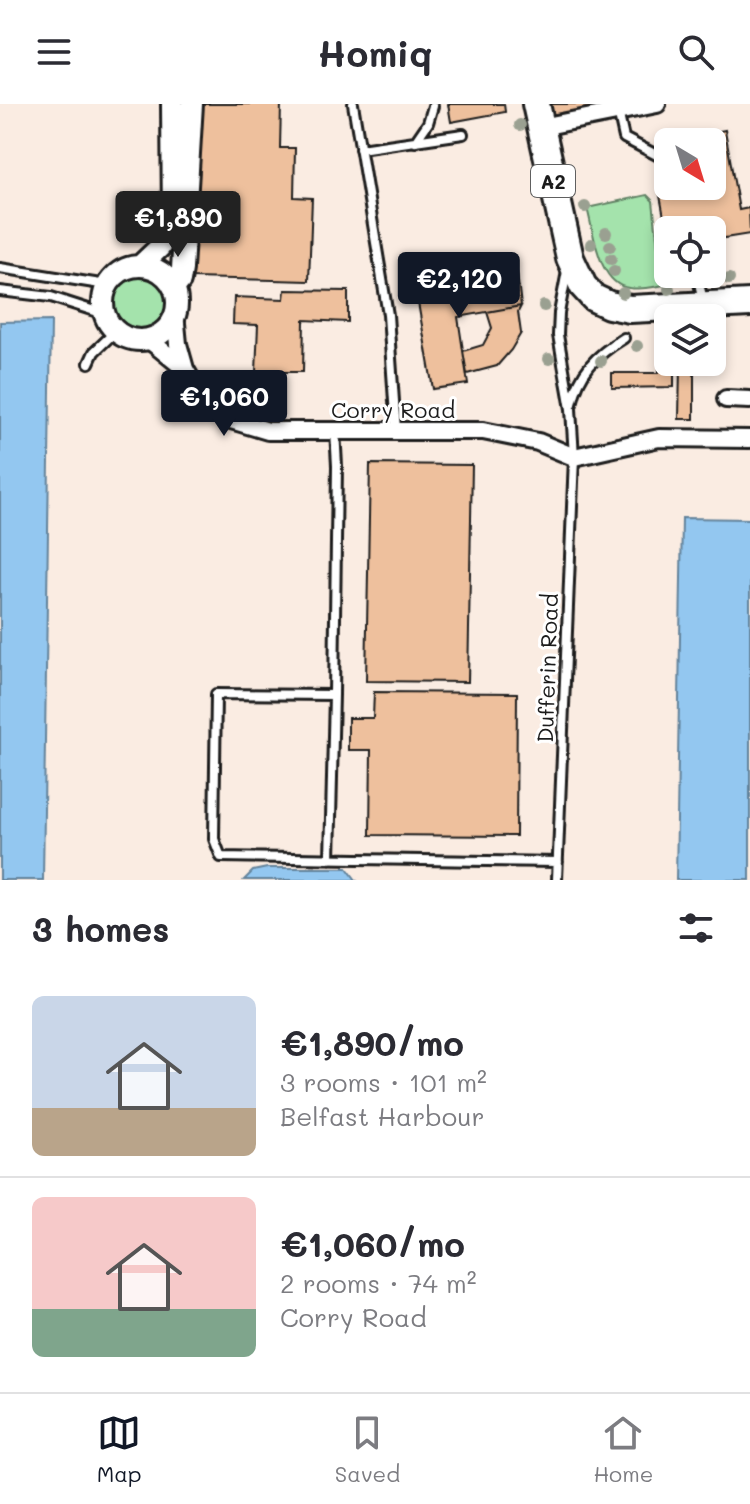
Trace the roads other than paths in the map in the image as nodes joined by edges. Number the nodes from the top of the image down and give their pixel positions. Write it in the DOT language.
graph roads {
  1 [pos="172,104"];
  2 [pos="192,104"];
  3 [pos="353,104"];
  4 [pos="657,104"];
  5 [pos="433,106"];
  6 [pos="618,111"];
  7 [pos="538,116"];
  8 [pos="463,134"];
  9 [pos="415,142"];
  10 [pos="360,149"];
  11 [pos="654,154"];
  12 [pos="570,258"];
  13 [pos="140,266"];
  14 [pos="0,268"];
  15 [pos="107,285"];
  16 [pos="174,288"];
  17 [pos="0,291"];
  18 [pos="750,303"];
  19 [pos="726,305"];
  20 [pos="654,308"];
  21 [pos="175,313"];
  22 [pos="110,323"];
  23 [pos="624,338"];
  24 [pos="148,339"];
  25 [pos="89,363"];
  26 [pos="185,369"];
  27 [pos="726,399"];
  28 [pos="750,400"];
  29 [pos="571,409"];
  30 [pos="335,430"];
  31 [pos="396,430"];
  32 [pos="750,439"];
  33 [pos="574,457"];
  34 [pos="334,695"];
  35 [pos="330,859"];
  36 [pos="558,862"];
  37 [pos="557,880"];
  1 -- 13 [label="street"];
  2 -- 16 [label="street"];
  3 -- 10 [label="lane"];
  4 -- 6 [label="street"];
  5 -- 9 [label="lane"];
  6 -- 7 [label="street"];
  6 -- 11 [label="lane"];
  7 -- 12 [label="main road, A2"];
  8 -- 9 [label="lane"];
  9 -- 10 [label="lane"];
  10 -- 31 [label="lane"];
  12 -- 20 [label="main road, A2"];
  12 -- 29 [label="lane"];
  13 -- 15 [label="street"];
  13 -- 16 [label="street"];
  14 -- 15 [label="lane"];
  15 -- 22 [label="street"];
  16 -- 21 [label="street"];
  17 -- 22 [label="lane"];
  18 -- 19 [label="main road, A2"];
  21 -- 24 [label="street"];
  21 -- 26 [label="street, Corry Road"];
  22 -- 24 [label="street"];
  22 -- 25 [label="lane"];
  23 -- 29 [label="lane"];
  24 -- 26 [label="street, Corry Road"];
  26 -- 30 [label="street, Corry Road"];
  27 -- 28 [label="street"];
  29 -- 33 [label="lane, Dufferin Road"];
  30 -- 31 [label="street, Corry Road"];
  30 -- 34 [label="lane"];
  31 -- 33 [label="street, Corry Road"];
  32 -- 33 [label="street"];
  33 -- 36 [label="lane, Dufferin Road"];
  34 -- 35 [label="lane"];
  34 -- 35 [label="lane"];
  35 -- 36 [label="lane"];
  36 -- 37 [label="lane, Dufferin Road"];
}
